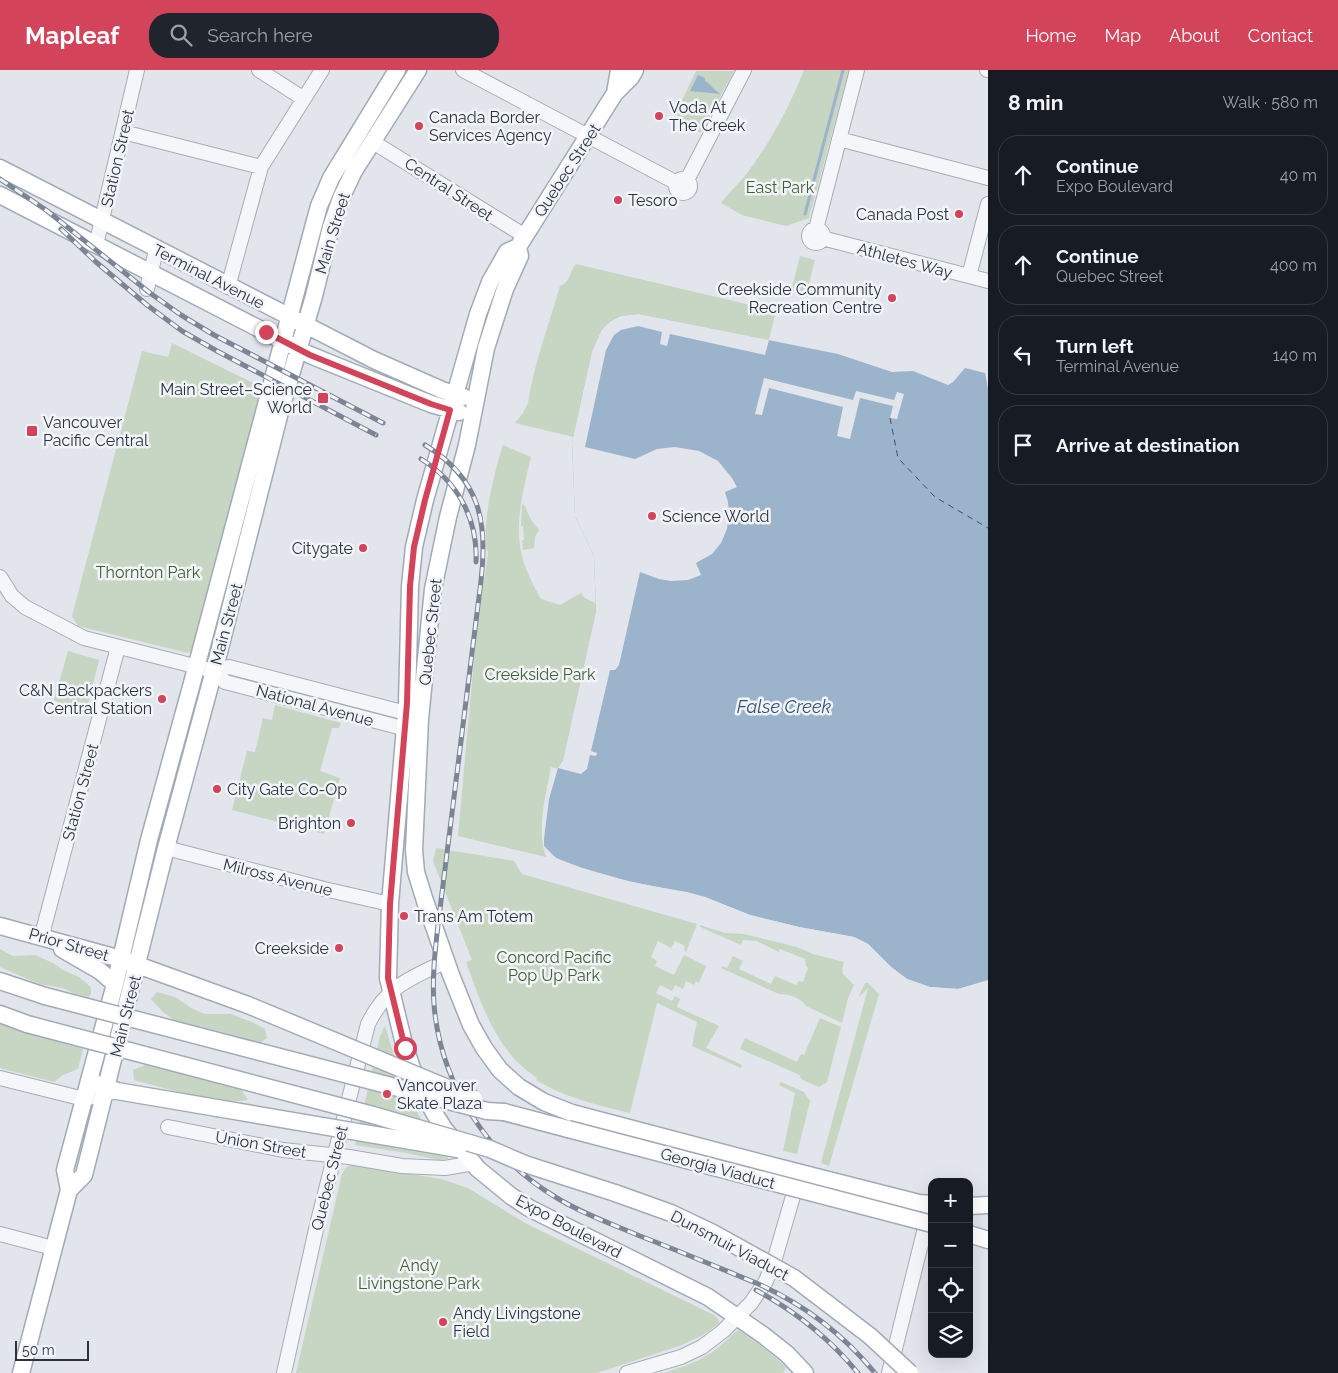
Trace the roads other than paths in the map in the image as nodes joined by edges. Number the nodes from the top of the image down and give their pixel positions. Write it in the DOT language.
graph roads {
  1 [pos="137,70"];
  2 [pos="259,70"];
  3 [pos="322,70"];
  4 [pos="397,70"];
  5 [pos="418,70"];
  6 [pos="463,70"];
  7 [pos="619,70"];
  8 [pos="635,70"];
  9 [pos="744,70"];
  10 [pos="857,70"];
  11 [pos="615,93"];
  12 [pos="304,99"];
  13 [pos="123,132"];
  14 [pos="588,137"];
  15 [pos="839,139"];
  16 [pos="373,142"];
  17 [pos="261,167"];
  18 [pos="0,168"];
  19 [pos="988,178"];
  20 [pos="0,195"];
  21 [pos="988,204"];
  22 [pos="102,221"];
  23 [pos="522,242"];
  24 [pos="96,245"];
  25 [pos="156,250"];
  26 [pos="151,273"];
  27 [pos="969,276"];
  28 [pos="988,281"];
  29 [pos="228,287"];
  30 [pos="147,289"];
  31 [pos="289,316"];
  32 [pos="306,325"];
  33 [pos="282,341"];
  34 [pos="298,349"];
  35 [pos="453,402"];
  36 [pos="474,409"];
  37 [pos="0,577"];
  38 [pos="118,647"];
  39 [pos="196,668"];
  40 [pos="214,671"];
  41 [pos="413,723"];
  42 [pos="166,848"];
  43 [pos="390,904"];
  44 [pos="0,926"];
  45 [pos="43,937"];
  46 [pos="121,959"];
  47 [pos="447,960"];
  48 [pos="138,965"];
  49 [pos="0,981"];
  50 [pos="115,984"];
  51 [pos="391,991"];
  52 [pos="0,1014"];
  53 [pos="0,1078"];
  54 [pos="89,1081"];
  55 [pos="112,1091"];
  56 [pos="84,1099"];
  57 [pos="504,1112"];
  58 [pos="168,1127"];
  59 [pos="335,1156"];
  60 [pos="474,1163"];
  61 [pos="525,1164"];
  62 [pos="800,1173"];
  63 [pos="69,1190"];
  64 [pos="928,1203"];
  65 [pos="988,1205"];
  66 [pos="973,1206"];
  67 [pos="928,1216"];
  68 [pos="928,1223"];
  69 [pos="0,1234"];
  70 [pos="973,1235"];
  71 [pos="988,1240"];
  72 [pos="53,1248"];
  73 [pos="738,1317"];
  74 [pos="21,1373"];
  75 [pos="284,1373"];
  76 [pos="627,1373"];
  77 [pos="805,1373"];
  78 [pos="889,1373"];
  79 [pos="910,1373"];
  1 -- 13 [label="street, Station Street"];
  2 -- 12 [label="street"];
  3 -- 12 [label="street"];
  4 -- 31 [label="main road, Main Street"];
  5 -- 16 [label="main road, Main Street"];
  6 -- 14 [label="street"];
  7 -- 11 [label="main road, Quebec Street"];
  8 -- 11 [label="main road, Quebec Street"];
  9 -- 14 [label="street"];
  10 -- 15 [label="street"];
  11 -- 14 [label="main road, Quebec Street"];
  12 -- 17 [label="street"];
  13 -- 17 [label="street"];
  13 -- 22 [label="street, Station Street"];
  14 -- 23 [label="main road, Quebec Street"];
  15 -- 19 [label="street"];
  15 -- 27 [label="street, Athletes Way"];
  16 -- 23 [label="street, Central Street"];
  16 -- 32 [label="main road, Main Street"];
  17 -- 29 [label="street"];
  18 -- 22 [label="main road, Terminal Avenue"];
  20 -- 24 [label="main road, Terminal Avenue"];
  21 -- 27 [label="street"];
  22 -- 24 [label="street, Station Street"];
  22 -- 25 [label="main road, Terminal Avenue"];
  23 -- 35 [label="main road, Quebec Street"];
  23 -- 36 [label="main road, Quebec Street"];
  24 -- 26 [label="main road, Terminal Avenue"];
  25 -- 26 [label="street"];
  25 -- 29 [label="main road, Terminal Avenue"];
  26 -- 30 [label="street"];
  26 -- 33 [label="main road, Terminal Avenue"];
  27 -- 28 [label="street, Athletes Way"];
  29 -- 31 [label="main road, Terminal Avenue"];
  31 -- 32 [label="main road, Terminal Avenue"];
  31 -- 33 [label="main road, Main Street"];
  32 -- 34 [label="main road, Main Street"];
  32 -- 35 [label="main road, Terminal Avenue"];
  33 -- 34 [label="main road, Terminal Avenue"];
  33 -- 39 [label="main road, Main Street"];
  34 -- 35 [label="main road, Terminal Avenue"];
  34 -- 40 [label="main road, Main Street"];
  35 -- 36 [label="main road, Terminal Avenue"];
  35 -- 41 [label="main road, Quebec Street"];
  36 -- 41 [label="main road, Quebec Street"];
  37 -- 38 [label="street, National Avenue"];
  38 -- 39 [label="street, National Avenue"];
  38 -- 45 [label="street, Station Street"];
  39 -- 40 [label="street, National Avenue"];
  39 -- 46 [label="main road, Main Street"];
  40 -- 41 [label="street, National Avenue"];
  40 -- 42 [label="main road, Main Street"];
  41 -- 43 [label="main road, Quebec Street"];
  41 -- 47 [label="main road, Quebec Street"];
  42 -- 43 [label="street, Milross Avenue"];
  42 -- 48 [label="main road, Main Street"];
  43 -- 51 [label="main road, Quebec Street"];
  44 -- 45 [label="main road, Prior Street"];
  45 -- 46 [label="main road, Prior Street"];
  45 -- 50 [label="main road"];
  46 -- 48 [label="main road, Prior Street"];
  46 -- 50 [label="main road, Main Street"];
  47 -- 51 [label="street, Quebec Street"];
  47 -- 62 [label="main road"];
  48 -- 55 [label="main road, Main Street"];
  48 -- 57 [label="main road, Prior Street, bridge"];
  49 -- 57 [label="main road, bridge"];
  50 -- 54 [label="main road, Main Street"];
  51 -- 59 [label="street, Quebec Street"];
  51 -- 60 [label="main road, Expo Boulevard"];
  52 -- 61 [label="main road, bridge"];
  53 -- 56 [label="street"];
  54 -- 55 [label="main road"];
  54 -- 56 [label="main road, Main Street"];
  55 -- 56 [label="street"];
  55 -- 61 [label="main road, bridge"];
  55 -- 63 [label="main road, Main Street"];
  56 -- 63 [label="main road, Main Street"];
  57 -- 68 [label="main road, Georgia Viaduct, bridge"];
  58 -- 59 [label="street, Union Street"];
  59 -- 60 [label="street, Union Street"];
  59 -- 75 [label="street, Quebec Street"];
  60 -- 73 [label="main road, Expo Boulevard"];
  61 -- 79 [label="main road, Dunsmuir Viaduct, bridge"];
  62 -- 64 [label="main road"];
  62 -- 73 [label="street"];
  63 -- 72 [label="main road, Main Street"];
  65 -- 66 [label="main road"];
  67 -- 78 [label="street"];
  69 -- 72 [label="street"];
  70 -- 71 [label="main road"];
  72 -- 74 [label="main road, Main Street"];
  73 -- 76 [label="street"];
  73 -- 77 [label="main road, Expo Boulevard"];
}
